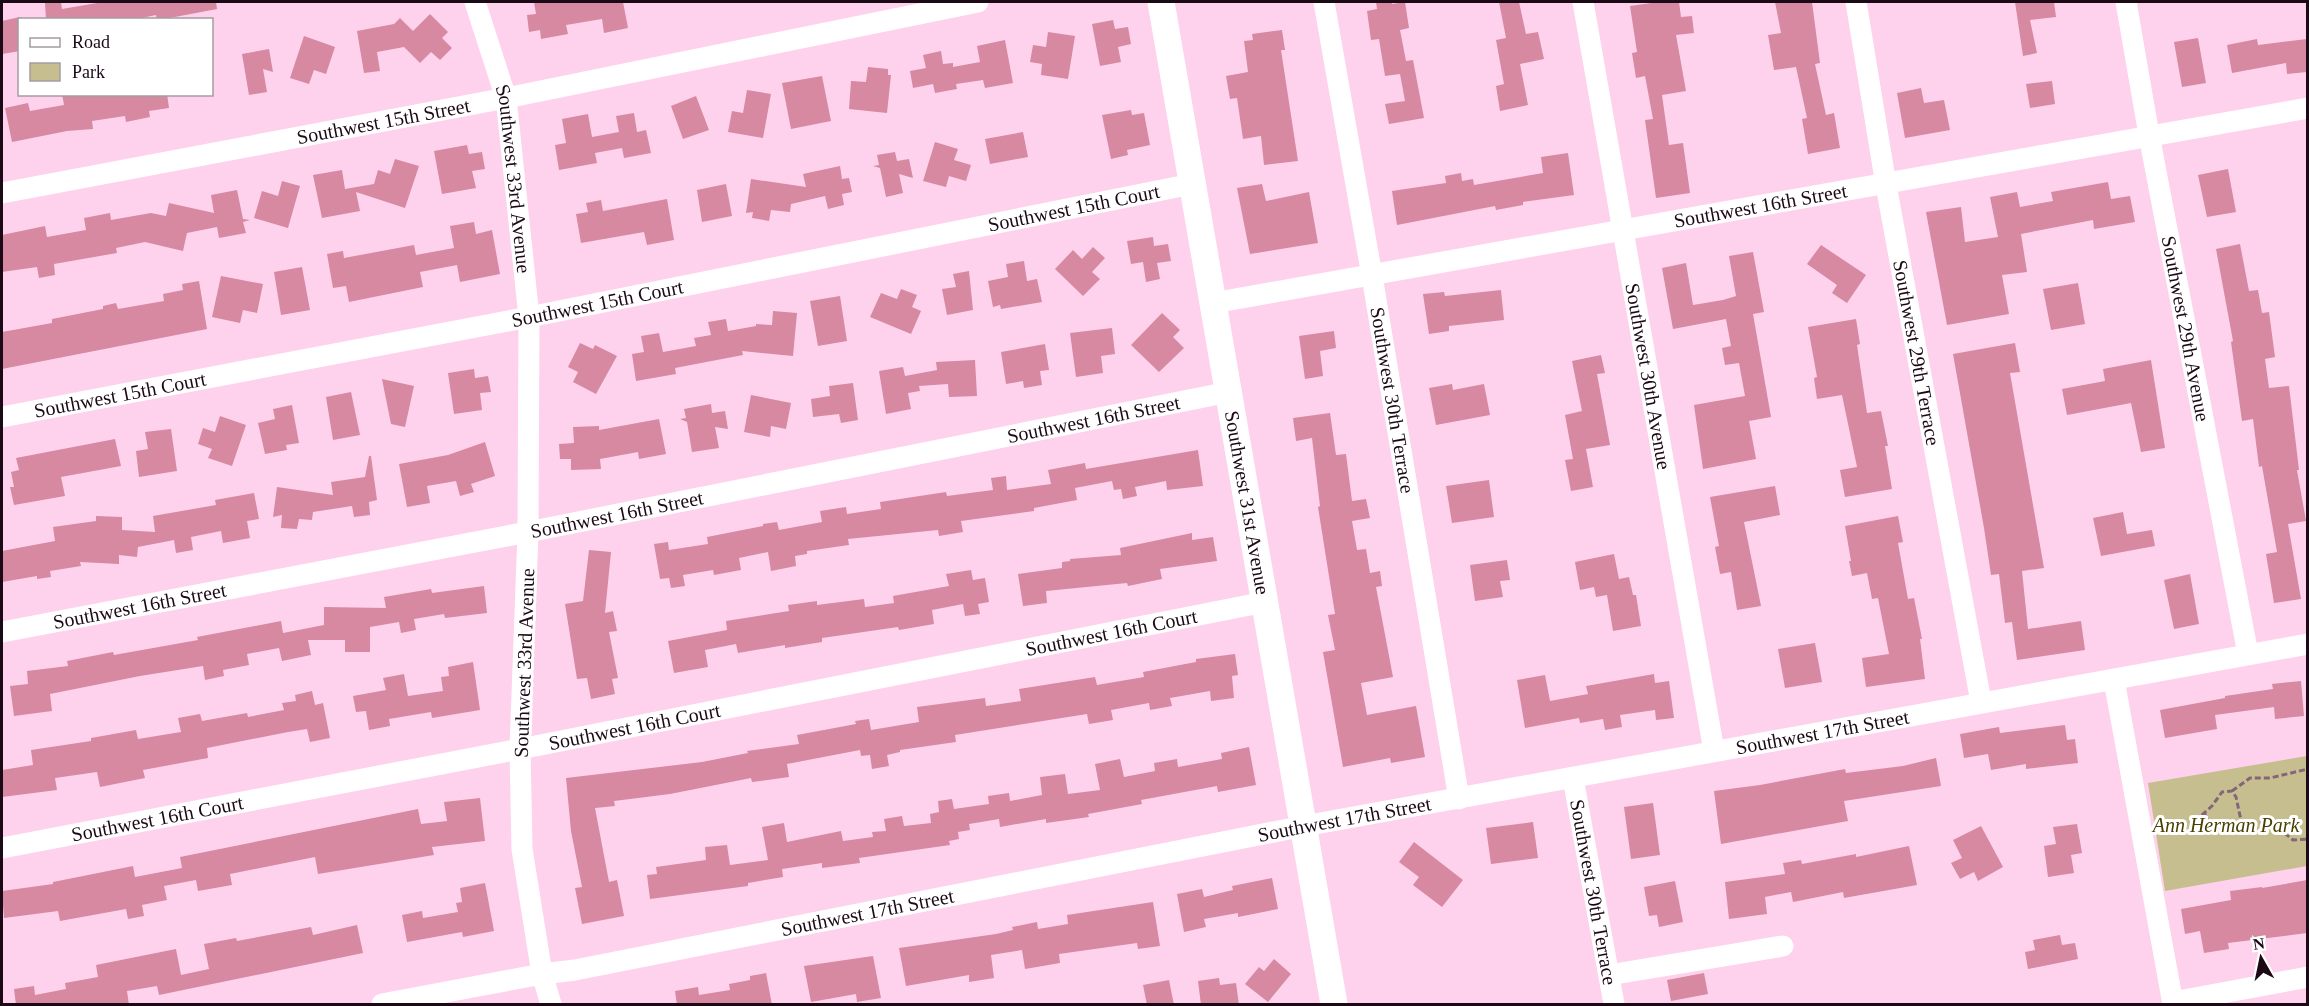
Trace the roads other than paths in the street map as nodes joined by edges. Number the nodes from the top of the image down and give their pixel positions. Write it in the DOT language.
graph roads {
  1 [pos="475,2"];
  2 [pos="978,2"];
  3 [pos="1161,2"];
  4 [pos="1324,2"];
  5 [pos="1583,2"];
  6 [pos="1856,2"];
  7 [pos="2126,2"];
  8 [pos="506,98"];
  9 [pos="2307,108"];
  10 [pos="2149,135"];
  11 [pos="1192,184"];
  12 [pos="1886,185"];
  13 [pos="2,192"];
  14 [pos="1623,230"];
  15 [pos="1372,276"];
  16 [pos="1213,303"];
  17 [pos="529,316"];
  18 [pos="1229,392"];
  19 [pos="2,417"];
  20 [pos="528,532"];
  21 [pos="1265,602"];
  22 [pos="2,632"];
  23 [pos="2307,644"];
  24 [pos="2248,654"];
  25 [pos="2114,680"];
  26 [pos="1981,702"];
  27 [pos="520,749"];
  28 [pos="1714,751"];
  29 [pos="1573,778"];
  30 [pos="1459,799"];
  31 [pos="1304,826"];
  32 [pos="2,848"];
  33 [pos="1783,946"];
  34 [pos="542,974"];
  35 [pos="1609,975"];
  36 [pos="2307,977"];
  37 [pos="2173,1003"];
  38 [pos="382,1005"];
  39 [pos="551,1005"];
  40 [pos="1334,1005"];
  41 [pos="1614,1005"];
  1 -- 8 [label="street, Southwest 33rd Avenue"];
  2 -- 8 [label="street, Southwest 15th Street"];
  3 -- 11 [label="street, Southwest 31st Avenue"];
  4 -- 15 [label="street, Southwest 30th Terrace"];
  5 -- 14 [label="street, Southwest 30th Avenue"];
  6 -- 12 [label="street, Southwest 29th Terrace"];
  7 -- 10 [label="street, Southwest 29th Avenue"];
  8 -- 13 [label="street, Southwest 15th Street"];
  8 -- 17 [label="street, Southwest 33rd Avenue"];
  9 -- 10 [label="street, Southwest 16th Street"];
  10 -- 12 [label="street, Southwest 16th Street"];
  10 -- 24 [label="street, Southwest 29th Avenue"];
  11 -- 16 [label="street, Southwest 31st Avenue"];
  11 -- 17 [label="street, Southwest 15th Court"];
  12 -- 14 [label="street, Southwest 16th Street"];
  12 -- 26 [label="street, Southwest 29th Terrace"];
  14 -- 15 [label="street, Southwest 16th Street"];
  14 -- 28 [label="street, Southwest 30th Avenue"];
  15 -- 16 [label="street, Southwest 16th Street"];
  15 -- 30 [label="street, Southwest 30th Terrace"];
  16 -- 18 [label="street, Southwest 31st Avenue"];
  17 -- 19 [label="street, Southwest 15th Court"];
  17 -- 20 [label="street, Southwest 33rd Avenue"];
  18 -- 20 [label="street, Southwest 16th Street"];
  18 -- 21 [label="street, Southwest 31st Avenue"];
  20 -- 22 [label="street, Southwest 16th Street"];
  20 -- 27 [label="street, Southwest 33rd Avenue"];
  21 -- 27 [label="street, Southwest 16th Court"];
  21 -- 31 [label="street, Southwest 31st Avenue"];
  23 -- 24 [label="street, Southwest 17th Street"];
  24 -- 25 [label="street, Southwest 17th Street"];
  25 -- 26 [label="street, Southwest 17th Street"];
  25 -- 37 [label="street"];
  26 -- 28 [label="street, Southwest 17th Street"];
  27 -- 32 [label="street, Southwest 16th Court"];
  27 -- 34 [label="street, Southwest 33rd Avenue"];
  28 -- 29 [label="street, Southwest 17th Street"];
  29 -- 30 [label="street, Southwest 17th Street"];
  29 -- 35 [label="street, Southwest 30th Terrace"];
  30 -- 31 [label="street, Southwest 17th Street"];
  31 -- 34 [label="street, Southwest 17th Street"];
  31 -- 40 [label="street, Southwest 31st Avenue"];
  33 -- 35 [label="street"];
  34 -- 38 [label="street, Southwest 17th Street"];
  34 -- 39 [label="street, Southwest 33rd Avenue"];
  35 -- 41 [label="street, Southwest 30th Terrace"];
  36 -- 37 [label="street"];
}
